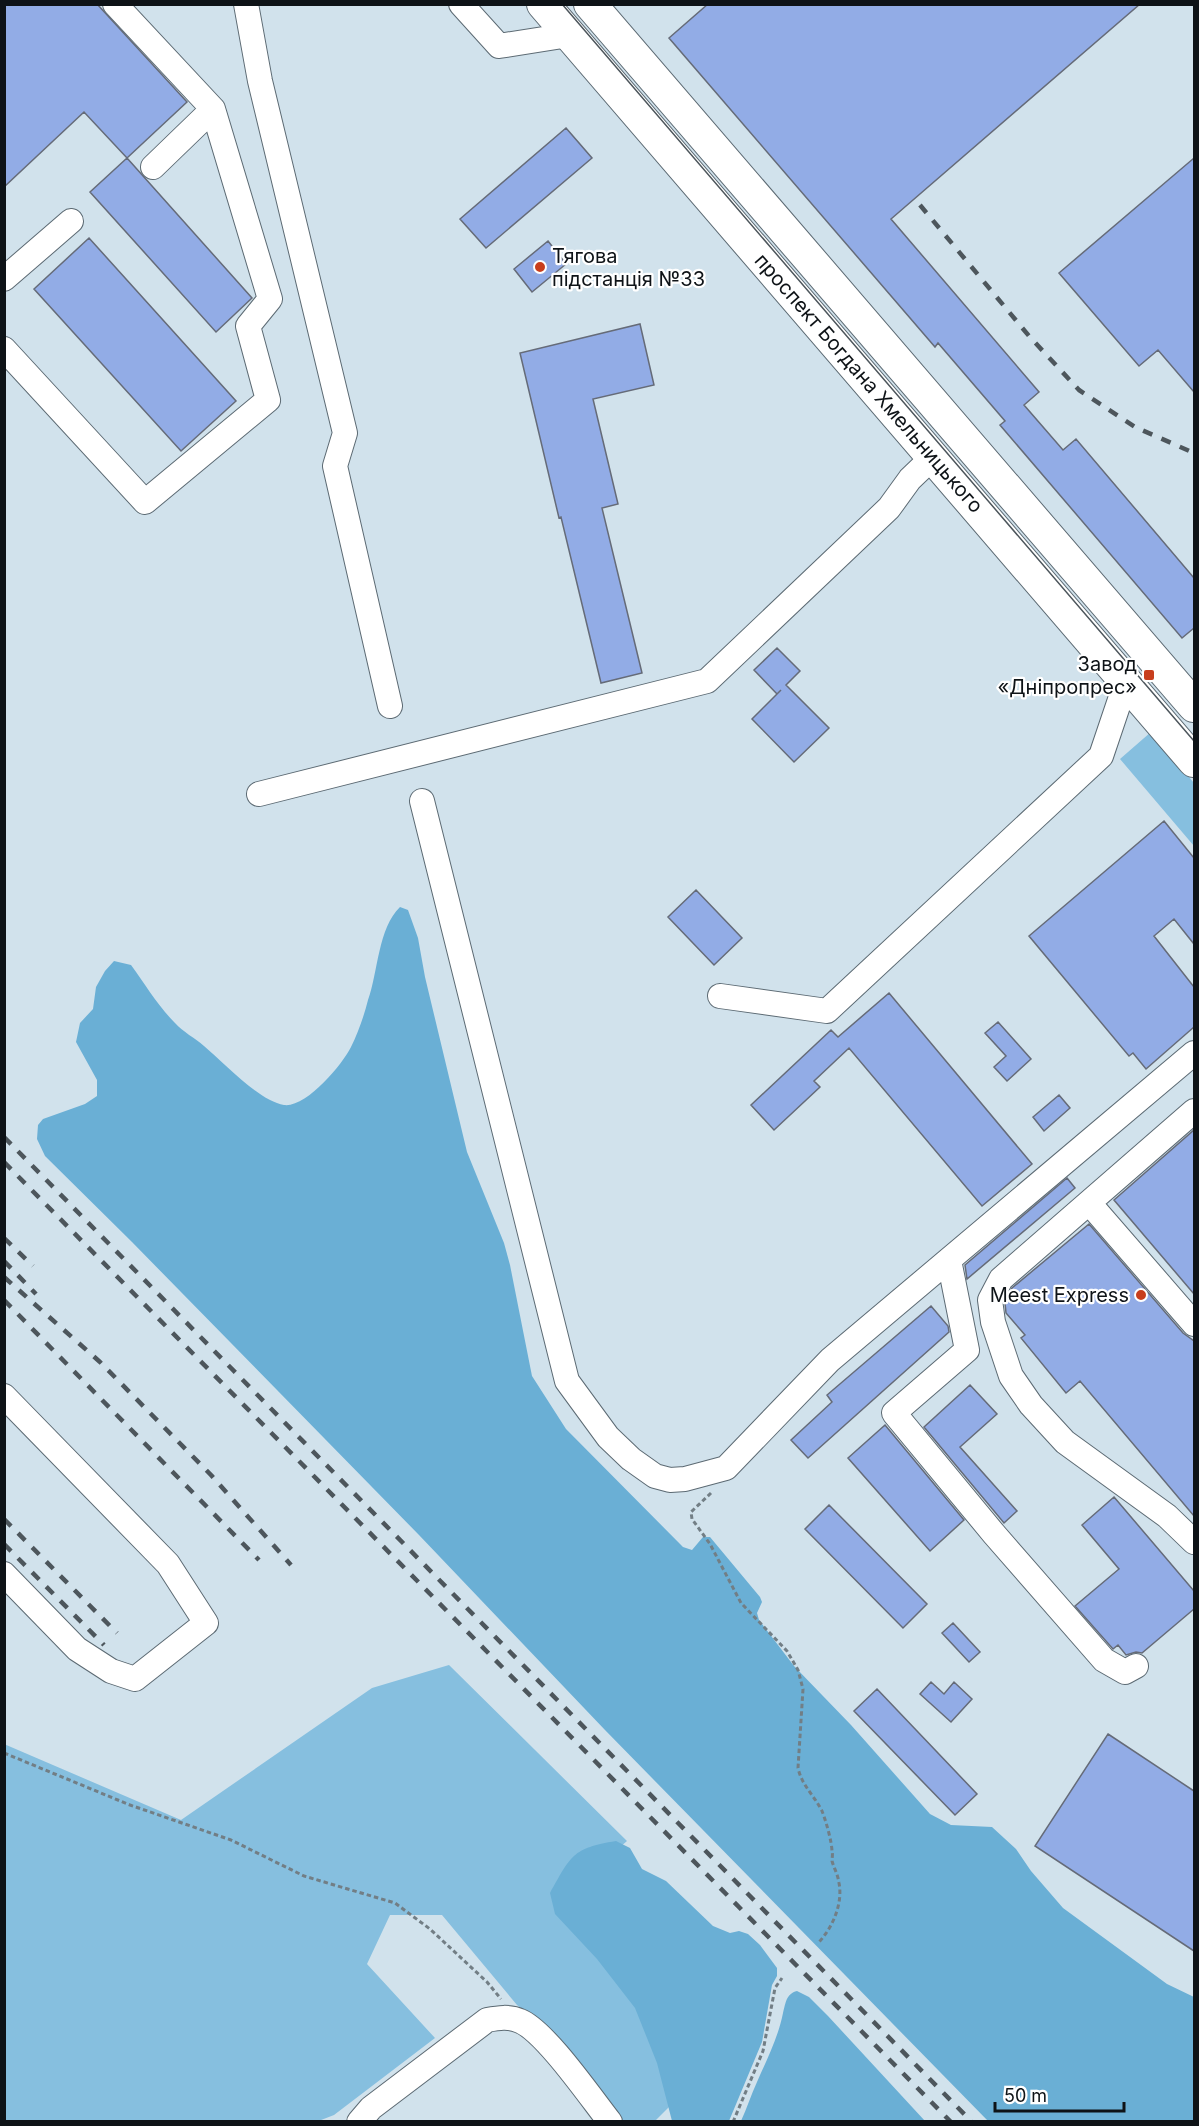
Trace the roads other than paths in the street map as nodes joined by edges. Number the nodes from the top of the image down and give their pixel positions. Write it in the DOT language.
graph roads {
  1 [pos="115,4"];
  2 [pos="246,4"];
  3 [pos="461,4"];
  4 [pos="543,4"];
  5 [pos="590,4"];
  6 [pos="569,35"];
  7 [pos="213,109"];
  8 [pos="153,167"];
  9 [pos="71,221"];
  10 [pos="4,279"];
  11 [pos="4,349"];
  12 [pos="933,457"];
  13 [pos="1126,681"];
  14 [pos="390,706"];
  15 [pos="1194,706"];
  16 [pos="1194,761"];
  17 [pos="259,794"];
  18 [pos="422,801"];
  19 [pos="720,996"];
  20 [pos="1194,1053"];
  21 [pos="1194,1111"];
  22 [pos="1090,1204"];
  23 [pos="949,1260"];
  24 [pos="1194,1324"];
  25 [pos="4,1396"];
  26 [pos="1194,1542"];
  27 [pos="4,1574"];
  28 [pos="1136,1666"];
  29 [pos="359,2121"];
  30 [pos="610,2121"];
  1 -- 7 [label="lane"];
  2 -- 14 [label="lane"];
  3 -- 6 [label="lane"];
  4 -- 6 [label="main road, проспект Богдана Хмельницького"];
  5 -- 15 [label="main road, проспект Богдана Хмельницького"];
  6 -- 12 [label="main road, проспект Богдана Хмельницького"];
  7 -- 8 [label="lane"];
  7 -- 11 [label="lane"];
  9 -- 10 [label="lane"];
  12 -- 13 [label="main road, проспект Богдана Хмельницького"];
  12 -- 17 [label="lane"];
  13 -- 16 [label="main road, проспект Богдана Хмельницького"];
  13 -- 19 [label="lane"];
  18 -- 23 [label="lane"];
  20 -- 23 [label="lane"];
  21 -- 22 [label="lane"];
  22 -- 24 [label="lane"];
  22 -- 26 [label="lane"];
  23 -- 28 [label="lane"];
  25 -- 27 [label="lane"];
  29 -- 30 [label="lane"];
}
